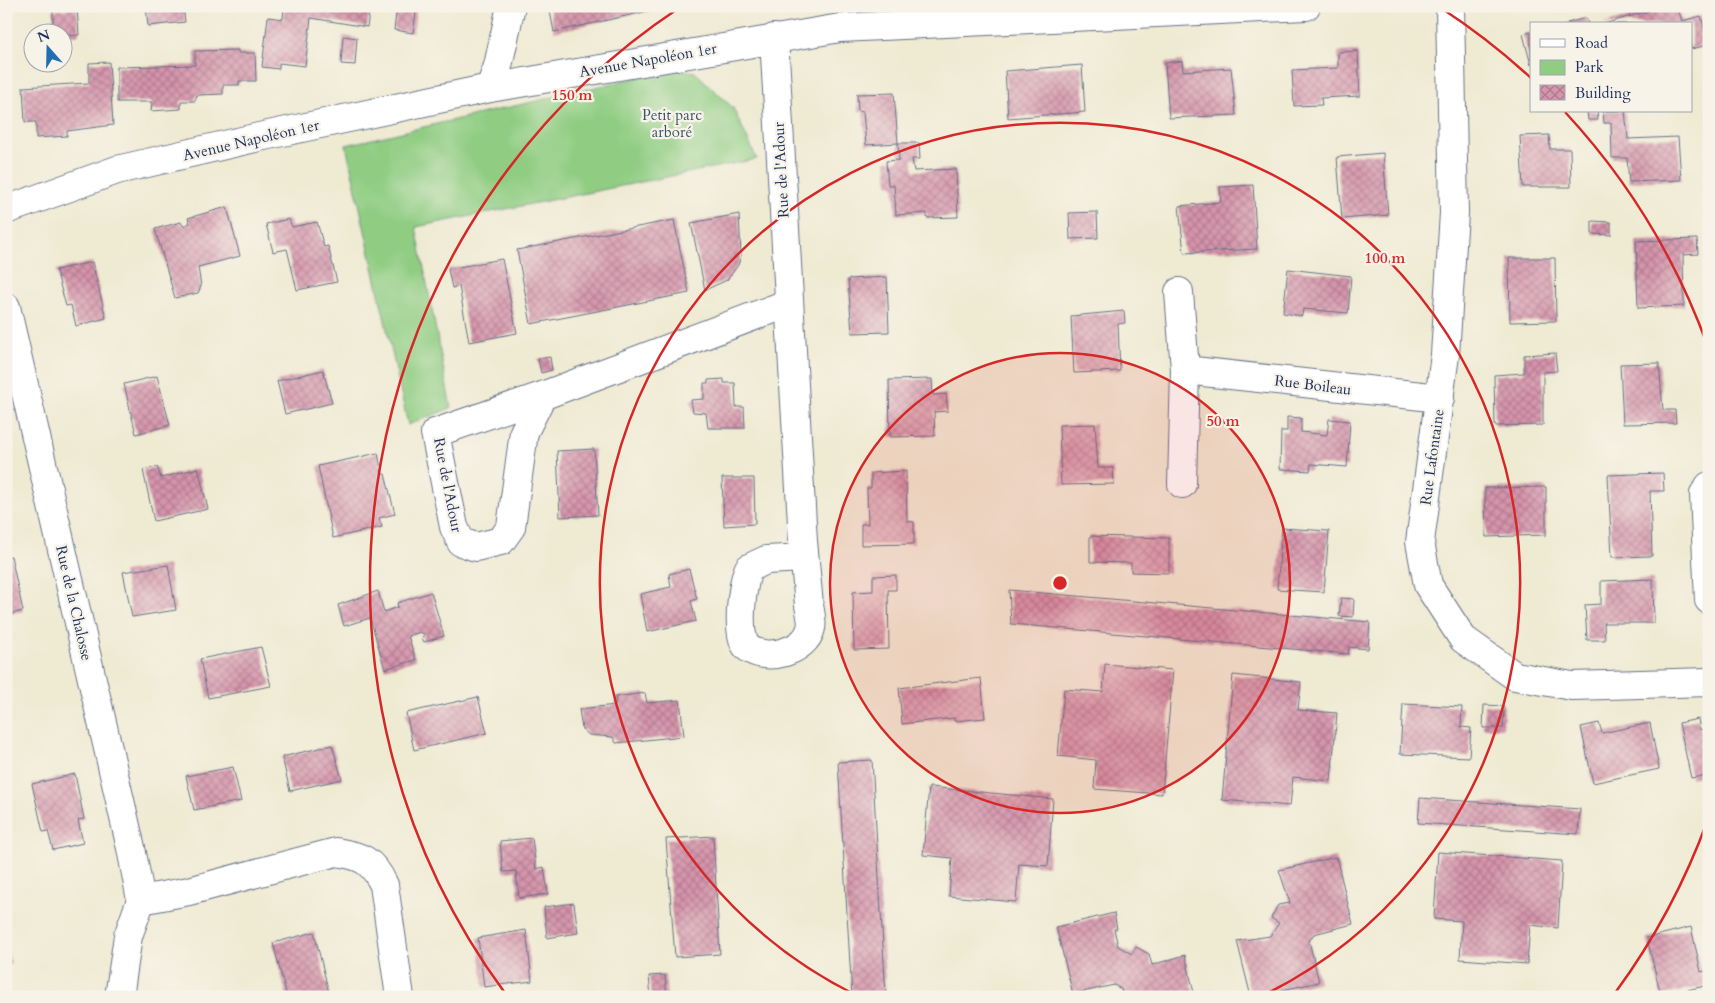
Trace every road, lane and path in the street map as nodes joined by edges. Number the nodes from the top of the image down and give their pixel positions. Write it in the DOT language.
graph roads {
  1 [pos="511,6"];
  2 [pos="1306,6"];
  3 [pos="1450,6"];
  4 [pos="774,38"];
  5 [pos="490,88"];
  6 [pos="6,210"];
  7 [pos="1179,292"];
  8 [pos="789,303"];
  9 [pos="6,307"];
  10 [pos="1185,370"];
  11 [pos="542,396"];
  12 [pos="1440,398"];
  13 [pos="1182,484"];
  14 [pos="1709,486"];
  15 [pos="804,558"];
  16 [pos="1709,600"];
  17 [pos="1709,682"];
  18 [pos="141,900"];
  19 [pos="118,997"];
  20 [pos="400,997"];
  1 -- 5 [label="street"];
  2 -- 4 [label="street, Avenue Napoléon 1er"];
  3 -- 12 [label="street, Rue Lafontaine"];
  4 -- 5 [label="street, Avenue Napoléon 1er"];
  4 -- 8 [label="street, Rue de l'Adour"];
  5 -- 6 [label="street, Avenue Napoléon 1er"];
  7 -- 10 [label="street"];
  8 -- 11 [label="street, Rue de l'Adour"];
  8 -- 15 [label="street, Rue de l'Adour"];
  9 -- 18 [label="street, Rue de la Chalosse"];
  10 -- 12 [label="street, Rue Boileau"];
  10 -- 13 [label="street"];
  11 -- 11 [label="street, Rue de l'Adour"];
  12 -- 17 [label="street, Rue Lafontaine"];
  14 -- 16 [label="street"];
  18 -- 19 [label="street"];
  18 -- 20 [label="street"];
}
